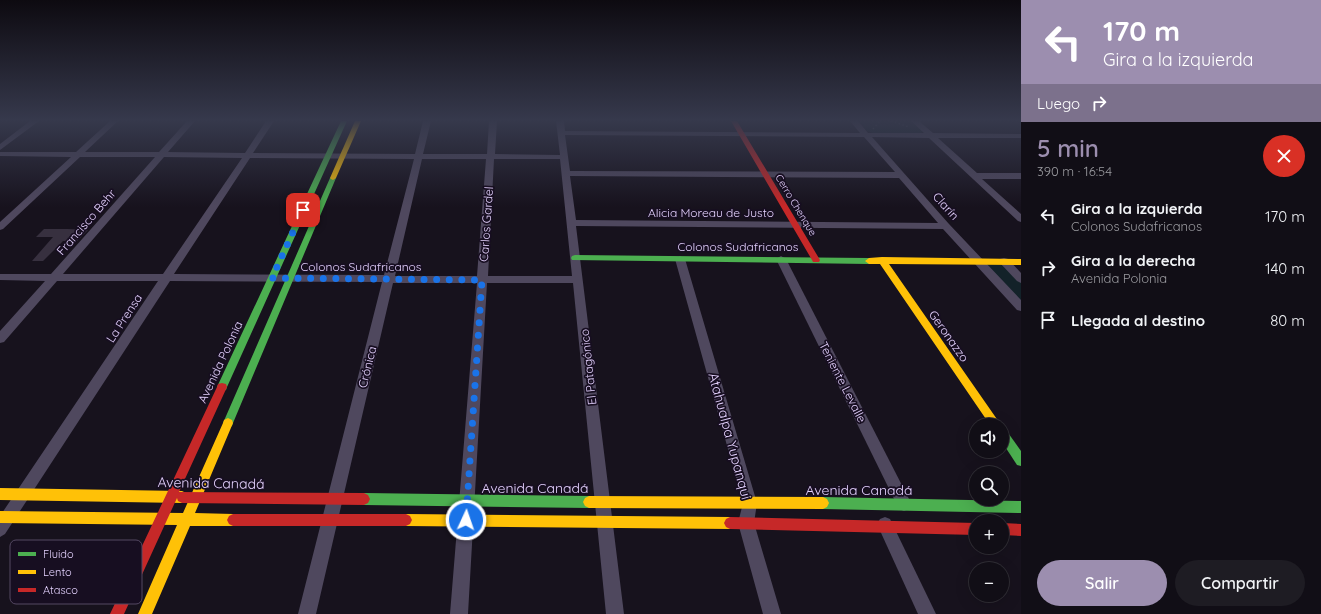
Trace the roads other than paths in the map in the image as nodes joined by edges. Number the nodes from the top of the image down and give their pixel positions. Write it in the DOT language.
graph roads {
  1 [pos="83,150"];
  2 [pos="166,150"];
  3 [pos="251,150"];
  4 [pos="331,150"];
  5 [pos="345,150"];
  6 [pos="420,150"];
  7 [pos="491,150"];
  8 [pos="563,150"];
  9 [pos="751,150"];
  10 [pos="881,150"];
  11 [pos="947,150"];
  12 [pos="0,154"];
  13 [pos="78,154"];
  14 [pos="161,155"];
  15 [pos="247,155"];
  16 [pos="328,156"];
  17 [pos="342,156"];
  18 [pos="419,156"];
  19 [pos="490,157"];
  20 [pos="564,157"];
  21 [pos="565,173"];
  22 [pos="765,174"];
  23 [pos="902,175"];
  24 [pos="975,176"];
  25 [pos="1021,176"];
  26 [pos="1021,219"];
  27 [pos="571,223"];
  28 [pos="795,225"];
  29 [pos="946,226"];
  30 [pos="0,227"];
  31 [pos="575,258"];
  32 [pos="680,259"];
  33 [pos="781,260"];
  34 [pos="816,260"];
  35 [pos="882,260"];
  36 [pos="1004,261"];
  37 [pos="980,262"];
  38 [pos="1021,262"];
  39 [pos="0,277"];
  40 [pos="54,277"];
  41 [pos="166,278"];
  42 [pos="272,278"];
  43 [pos="290,278"];
  44 [pos="389,279"];
  45 [pos="1021,279"];
  46 [pos="482,280"];
  47 [pos="578,280"];
  48 [pos="1021,307"];
  49 [pos="0,339"];
  50 [pos="991,418"];
  51 [pos="1009,443"];
  52 [pos="1021,461"];
  53 [pos="0,494"];
  54 [pos="23,494"];
  55 [pos="172,496"];
  56 [pos="196,497"];
  57 [pos="335,499"];
  58 [pos="467,501"];
  59 [pos="603,502"];
  60 [pos="750,503"];
  61 [pos="875,504"];
  62 [pos="904,504"];
  63 [pos="1017,509"];
  64 [pos="4,516"];
  65 [pos="162,518"];
  66 [pos="186,518"];
  67 [pos="466,520"];
  68 [pos="330,521"];
  69 [pos="605,522"];
  70 [pos="746,523"];
  71 [pos="886,527"];
  72 [pos="0,529"];
  73 [pos="969,529"];
  74 [pos="1009,529"];
  75 [pos="1021,530"];
  76 [pos="142,561"];
  77 [pos="122,604"];
  78 [pos="117,614"];
  79 [pos="145,614"];
  80 [pos="307,614"];
  81 [pos="459,614"];
  82 [pos="615,614"];
  83 [pos="772,614"];
  84 [pos="927,614"];
  1 -- 13 [label="street"];
  2 -- 14 [label="street, Francisco Behr"];
  3 -- 15 [label="street, La Prensa"];
  4 -- 16 [label="main road, Avenida Polonia"];
  5 -- 17 [label="main road"];
  6 -- 18 [label="street, Crónica"];
  7 -- 19 [label="street, Carlos Gardel"];
  8 -- 20 [label="street, El Patagónico"];
  9 -- 22 [label="main road, Cerro Chenque"];
  10 -- 23 [label="street, Clarín"];
  11 -- 24 [label="street"];
  12 -- 13 [label="street"];
  13 -- 14 [label="street"];
  13 -- 30 [label="street"];
  14 -- 15 [label="street"];
  14 -- 40 [label="street, Francisco Behr"];
  15 -- 16 [label="street"];
  15 -- 41 [label="street, La Prensa"];
  16 -- 17 [label="street"];
  16 -- 42 [label="main road, Avenida Polonia"];
  17 -- 18 [label="street"];
  17 -- 43 [label="main road"];
  18 -- 19 [label="street"];
  18 -- 44 [label="street, Crónica"];
  19 -- 20 [label="street"];
  19 -- 46 [label="street, Carlos Gardel"];
  20 -- 21 [label="street, El Patagónico"];
  21 -- 22 [label="street"];
  21 -- 27 [label="street, El Patagónico"];
  22 -- 23 [label="street"];
  22 -- 28 [label="main road, Cerro Chenque"];
  23 -- 29 [label="street, Clarín"];
  24 -- 25 [label="street"];
  24 -- 26 [label="street"];
  27 -- 28 [label="street, Alicia Moreau de Justo"];
  27 -- 31 [label="street, El Patagónico"];
  28 -- 29 [label="street, Alicia Moreau de Justo"];
  28 -- 34 [label="main road, Cerro Chenque"];
  29 -- 37 [label="street, Clarín"];
  31 -- 32 [label="main road, Colonos Sudafricanos"];
  31 -- 47 [label="street, El Patagónico"];
  32 -- 33 [label="main road, Colonos Sudafricanos"];
  32 -- 60 [label="street, Atahualpa Yupanqui"];
  33 -- 34 [label="main road, Colonos Sudafricanos"];
  33 -- 62 [label="street, Teniente Levalle"];
  34 -- 35 [label="main road, Colonos Sudafricanos"];
  35 -- 37 [label="main road, Colonos Sudafricanos"];
  35 -- 50 [label="main road, Geronazzo"];
  36 -- 37 [label="main road, Colonos Sudafricanos"];
  36 -- 38 [label="main road, Colonos Sudafricanos"];
  36 -- 45 [label="street"];
  37 -- 48 [label="street, Clarín"];
  39 -- 40 [label="street, Colonos Sudafricanos"];
  40 -- 41 [label="street, Colonos Sudafricanos"];
  40 -- 49 [label="street, Francisco Behr"];
  41 -- 42 [label="street, Colonos Sudafricanos"];
  41 -- 54 [label="street, La Prensa"];
  42 -- 43 [label="street, Colonos Sudafricanos"];
  42 -- 55 [label="main road, Avenida Polonia"];
  43 -- 44 [label="street, Colonos Sudafricanos"];
  43 -- 56 [label="main road"];
  44 -- 46 [label="street, Colonos Sudafricanos"];
  44 -- 57 [label="street, Crónica"];
  46 -- 47 [label="street, Colonos Sudafricanos"];
  46 -- 58 [label="street, Carlos Gardel"];
  47 -- 59 [label="street, El Patagónico"];
  51 -- 52 [label="main road"];
  53 -- 54 [label="main road, Avenida Canadá"];
  54 -- 55 [label="main road, Avenida Canadá"];
  54 -- 64 [label="street, La Prensa"];
  55 -- 56 [label="main road, Avenida Canadá"];
  55 -- 65 [label="main road, Avenida Polonia"];
  56 -- 57 [label="main road, Avenida Canadá"];
  56 -- 66 [label="main road"];
  57 -- 58 [label="main road, Avenida Canadá"];
  57 -- 68 [label="street, Crónica"];
  58 -- 59 [label="main road, Avenida Canadá"];
  58 -- 67 [label="street, Carlos Gardel"];
  59 -- 60 [label="main road, Avenida Canadá"];
  59 -- 69 [label="street, El Patagónico"];
  60 -- 61 [label="main road, Avenida Canadá"];
  60 -- 70 [label="street, Atahualpa Yupanqui"];
  61 -- 62 [label="main road, Avenida Canadá"];
  61 -- 71 [label="street"];
  62 -- 63 [label="main road, Avenida Canadá"];
  64 -- 65 [label="main road"];
  64 -- 72 [label="street, La Prensa"];
  65 -- 66 [label="main road"];
  65 -- 76 [label="main road, Avenida Polonia"];
  66 -- 68 [label="main road"];
  66 -- 79 [label="main road"];
  67 -- 68 [label="main road"];
  67 -- 69 [label="main road"];
  67 -- 81 [label="street, Carlos Gardel"];
  68 -- 80 [label="street, Crónica"];
  69 -- 70 [label="main road"];
  69 -- 82 [label="street, El Patagónico"];
  70 -- 71 [label="main road"];
  70 -- 83 [label="street, Atahualpa Yupanqui"];
  71 -- 73 [label="main road"];
  71 -- 84 [label="street"];
  74 -- 75 [label="main road"];
  77 -- 78 [label="main road, Avenida Polonia"];
}
